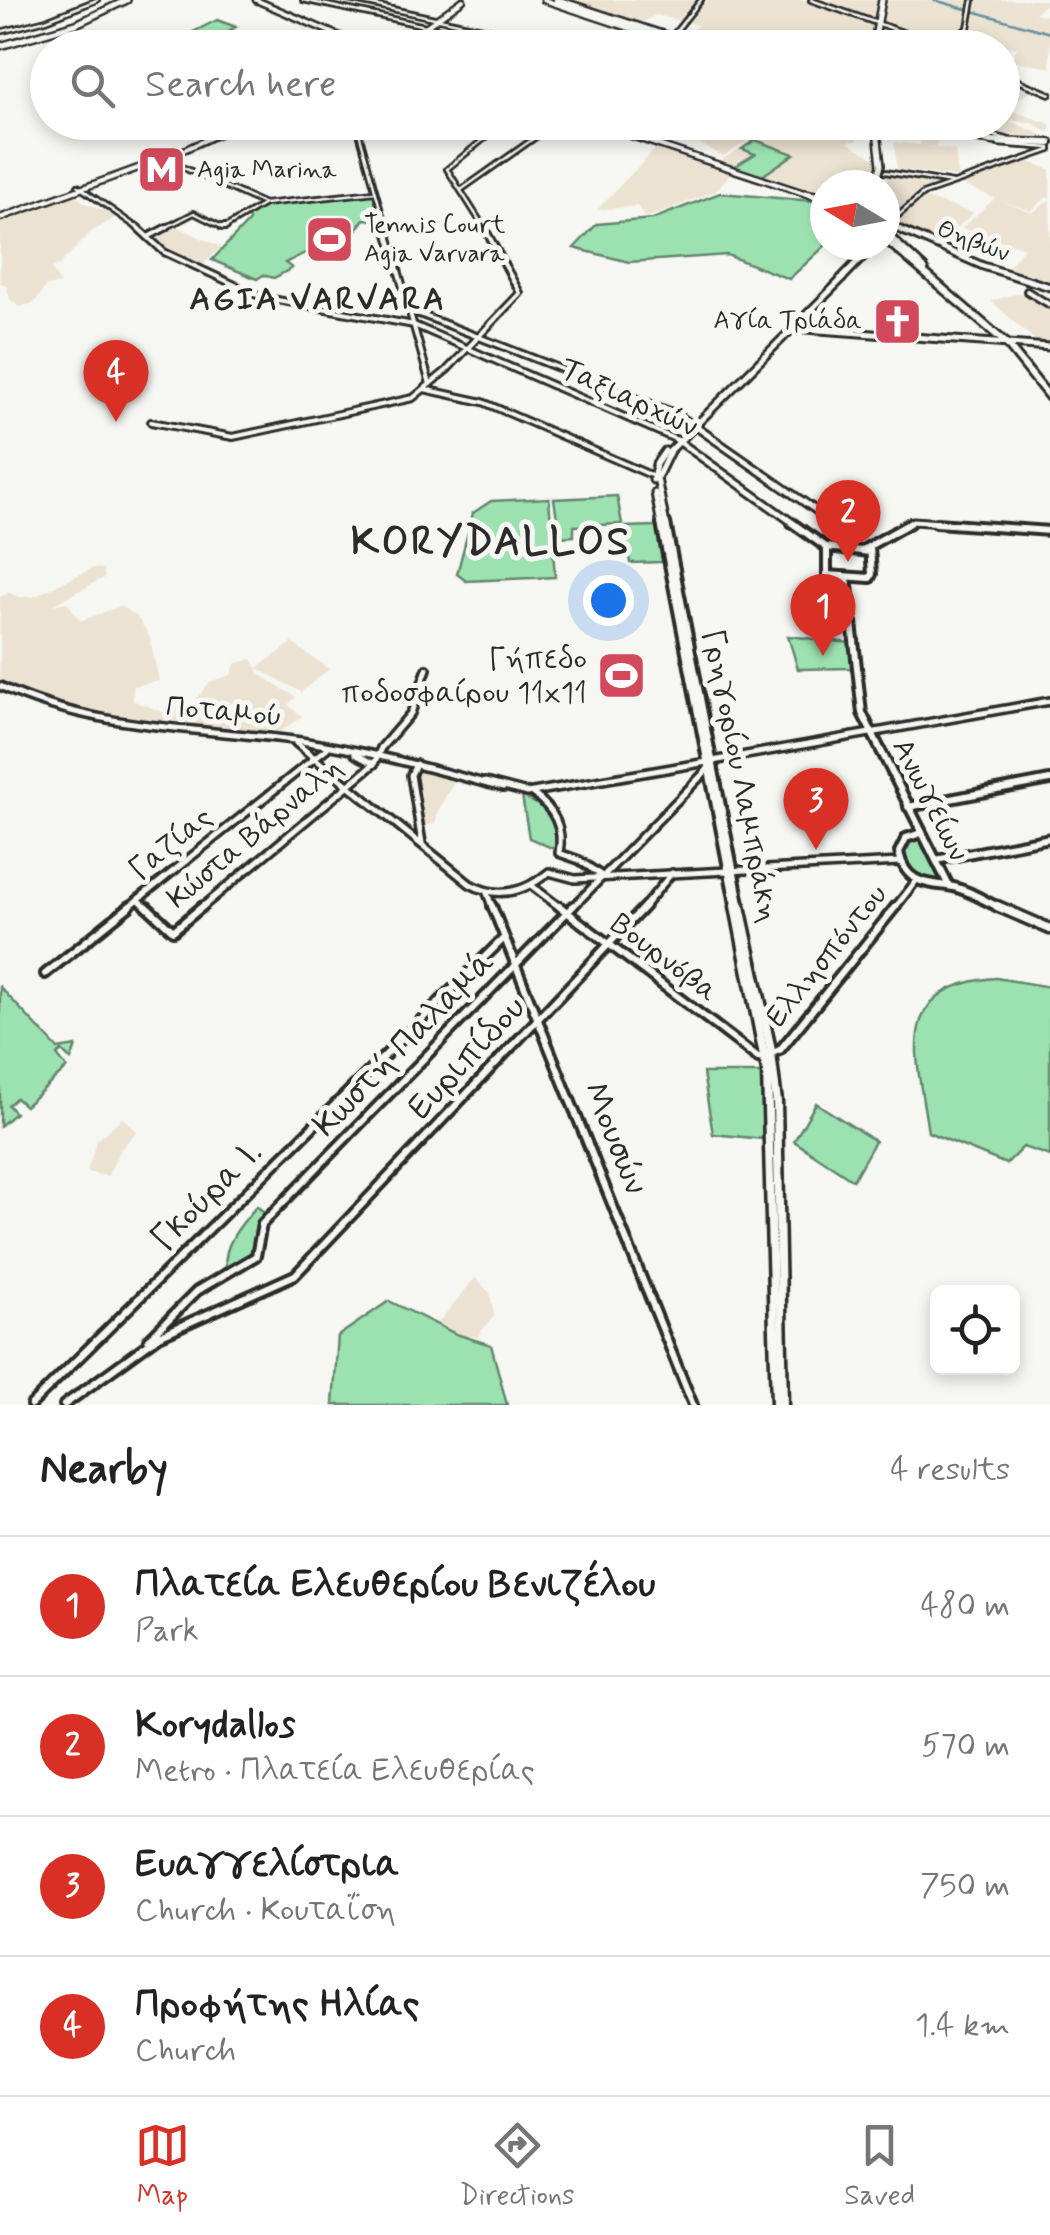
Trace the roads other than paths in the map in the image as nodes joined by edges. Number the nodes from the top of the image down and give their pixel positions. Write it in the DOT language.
graph roads {
  1 [pos="97,0"];
  2 [pos="254,0"];
  3 [pos="302,0"];
  4 [pos="349,0"];
  5 [pos="464,0"];
  6 [pos="554,0"];
  7 [pos="701,0"];
  8 [pos="811,0"];
  9 [pos="880,0"];
  10 [pos="973,0"];
  11 [pos="121,2"];
  12 [pos="576,10"];
  13 [pos="612,16"];
  14 [pos="439,18"];
  15 [pos="876,22"];
  16 [pos="428,26"];
  17 [pos="638,26"];
  18 [pos="54,30"];
  19 [pos="323,30"];
  20 [pos="423,30"];
  21 [pos="446,30"];
  22 [pos="496,30"];
  23 [pos="641,30"];
  24 [pos="641,30"];
  25 [pos="642,30"];
  26 [pos="649,30"];
  27 [pos="657,30"];
  28 [pos="677,30"];
  29 [pos="875,30"];
  30 [pos="898,30"];
  31 [pos="967,30"];
  32 [pos="0,32"];
  33 [pos="30,37"];
  34 [pos="0,45"];
  35 [pos="1020,82"];
  36 [pos="1050,94"];
  37 [pos="204,140"];
  38 [pos="361,140"];
  39 [pos="483,140"];
  40 [pos="531,140"];
  41 [pos="646,140"];
  42 [pos="646,140"];
  43 [pos="880,140"];
  44 [pos="982,140"];
  45 [pos="996,140"];
  46 [pos="999,140"];
  47 [pos="1013,140"];
  48 [pos="1049,145"];
  49 [pos="164,158"];
  50 [pos="884,170"];
  51 [pos="900,174"];
  52 [pos="943,185"];
  53 [pos="79,187"];
  54 [pos="461,190"];
  55 [pos="375,191"];
  56 [pos="806,193"];
  57 [pos="810,194"];
  58 [pos="810,194"];
  59 [pos="255,200"];
  60 [pos="265,203"];
  61 [pos="250,213"];
  62 [pos="900,216"];
  63 [pos="0,217"];
  64 [pos="900,233"];
  65 [pos="148,237"];
  66 [pos="900,237"];
  67 [pos="900,245"];
  68 [pos="900,245"];
  69 [pos="900,247"];
  70 [pos="859,260"];
  71 [pos="859,260"];
  72 [pos="860,260"];
  73 [pos="841,280"];
  74 [pos="1031,285"];
  75 [pos="944,286"];
  76 [pos="1050,288"];
  77 [pos="1050,305"];
  78 [pos="413,314"];
  79 [pos="402,323"];
  80 [pos="414,325"];
  81 [pos="790,328"];
  82 [pos="428,330"];
  83 [pos="418,337"];
  84 [pos="479,337"];
  85 [pos="1010,345"];
  86 [pos="1050,347"];
  87 [pos="468,348"];
  88 [pos="430,384"];
  89 [pos="424,389"];
  90 [pos="1050,395"];
  91 [pos="151,422"];
  92 [pos="694,425"];
  93 [pos="678,441"];
  94 [pos="655,477"];
  95 [pos="1050,531"];
  96 [pos="826,548"];
  97 [pos="848,548"];
  98 [pos="868,549"];
  99 [pos="847,578"];
  100 [pos="427,670"];
  101 [pos="0,688"];
  102 [pos="1050,701"];
  103 [pos="872,733"];
  104 [pos="296,745"];
  105 [pos="326,748"];
  106 [pos="380,752"];
  107 [pos="312,759"];
  108 [pos="374,764"];
  109 [pos="416,764"];
  110 [pos="708,764"];
  111 [pos="1050,780"];
  112 [pos="348,787"];
  113 [pos="531,793"];
  114 [pos="908,806"];
  115 [pos="921,833"];
  116 [pos="1050,838"];
  117 [pos="422,846"];
  118 [pos="936,860"];
  119 [pos="900,862"];
  120 [pos="730,870"];
  121 [pos="672,874"];
  122 [pos="603,876"];
  123 [pos="916,881"];
  124 [pos="532,886"];
  125 [pos="949,886"];
  126 [pos="487,892"];
  127 [pos="138,899"];
  128 [pos="567,913"];
  129 [pos="1050,929"];
  130 [pos="504,938"];
  131 [pos="609,945"];
  132 [pos="516,966"];
  133 [pos="45,974"];
  134 [pos="537,1020"];
  135 [pos="768,1057"];
  136 [pos="142,1346"];
  137 [pos="31,1405"];
  138 [pos="64,1405"];
  139 [pos="692,1405"];
  140 [pos="780,1405"];
  1 -- 32 [label="street"];
  2 -- 19 [label="main road"];
  3 -- 16 [label="street"];
  4 -- 14 [label="street"];
  5 -- 14 [label="main road"];
  6 -- 12 [label="main road"];
  6 -- 13 [label="main road"];
  6 -- 17 [label="highway"];
  6 -- 25 [label="highway"];
  7 -- 28 [label="street"];
  8 -- 15 [label="street"];
  9 -- 15 [label="main road"];
  10 -- 31 [label="street"];
  11 -- 18 [label="highway"];
  12 -- 23 [label="highway"];
  12 -- 24 [label="main road"];
  13 -- 17 [label="highway"];
  13 -- 27 [label="main road"];
  14 -- 16 [label="main road"];
  14 -- 22 [label="street"];
  15 -- 29 [label="main road"];
  15 -- 30 [label="street"];
  16 -- 20 [label="main road"];
  16 -- 21 [label="street"];
  17 -- 26 [label="highway"];
  33 -- 34 [label="highway"];
  35 -- 36 [label="street"];
  37 -- 49 [label="main road"];
  38 -- 55 [label="street"];
  39 -- 54 [label="street"];
  40 -- 54 [label="street"];
  41 -- 56 [label="main road"];
  42 -- 58 [label="main road"];
  43 -- 50 [label="main road"];
  44 -- 48 [label="street"];
  45 -- 48 [label="highway"];
  46 -- 48 [label="highway"];
  47 -- 48 [label="street"];
  48 -- 52 [label="street"];
  49 -- 53 [label="main road"];
  49 -- 59 [label="street"];
  51 -- 52 [label="street"];
  52 -- 62 [label="street"];
  53 -- 63 [label="main road"];
  53 -- 65 [label="street, Ταξιαρχών"];
  54 -- 84 [label="street"];
  55 -- 60 [label="street"];
  55 -- 78 [label="street"];
  56 -- 57 [label="main road"];
  59 -- 60 [label="street"];
  59 -- 61 [label="street"];
  60 -- 61 [label="street"];
  61 -- 65 [label="street"];
  64 -- 74 [label="main road, Θηβών"];
  65 -- 79 [label="street, Ταξιαρχών"];
  66 -- 74 [label="main road, Θηβών"];
  67 -- 75 [label="main road"];
  68 -- 85 [label="main road"];
  69 -- 75 [label="main road"];
  70 -- 73 [label="main road"];
  71 -- 81 [label="main road"];
  72 -- 73 [label="main road"];
  73 -- 81 [label="main road"];
  74 -- 76 [label="main road, Θηβών"];
  74 -- 77 [label="street"];
  75 -- 85 [label="main road"];
  78 -- 79 [label="street"];
  78 -- 80 [label="street"];
  78 -- 84 [label="street"];
  79 -- 80 [label="street, Ταξιαρχών"];
  80 -- 82 [label="street, Ταξιαρχών"];
  80 -- 83 [label="street"];
  81 -- 85 [label="main road"];
  81 -- 92 [label="main road"];
  82 -- 83 [label="street"];
  82 -- 87 [label="street, Ταξιαρχών"];
  83 -- 88 [label="street"];
  84 -- 87 [label="street"];
  84 -- 92 [label="street"];
  85 -- 86 [label="main road"];
  85 -- 90 [label="main road"];
  87 -- 88 [label="street"];
  87 -- 93 [label="street, Ταξιαρχών"];
  88 -- 89 [label="street"];
  89 -- 91 [label="street"];
  89 -- 94 [label="street"];
  92 -- 93 [label="main road"];
  92 -- 97 [label="main road"];
  93 -- 94 [label="main road"];
  93 -- 96 [label="main road, Ταξιαρχών"];
  94 -- 110 [label="main road, Γρηγορίου Λαμπράκη"];
  95 -- 98 [label="main road"];
  96 -- 97 [label="main road"];
  96 -- 99 [label="main road, Ταξιαρχών"];
  97 -- 98 [label="main road"];
  98 -- 99 [label="main road"];
  99 -- 103 [label="main road, Ανωγείων"];
  100 -- 106 [label="street, Κώστα Βάρναλη"];
  101 -- 104 [label="street, Ποταμού"];
  101 -- 106 [label="street, Ποταμού"];
  102 -- 103 [label="street"];
  103 -- 110 [label="street"];
  103 -- 114 [label="main road, Ανωγείων"];
  104 -- 105 [label="street, Ποταμού"];
  104 -- 107 [label="street"];
  105 -- 107 [label="street, Γαζίας"];
  105 -- 108 [label="street, Ποταμού"];
  106 -- 108 [label="street, Κώστα Βάρναλη"];
  106 -- 109 [label="street, Ποταμού"];
  107 -- 112 [label="street"];
  107 -- 127 [label="street, Γαζίας"];
  108 -- 112 [label="street, Κώστα Βάρναλη"];
  109 -- 113 [label="street, Ποταμού"];
  109 -- 117 [label="street"];
  110 -- 113 [label="street"];
  110 -- 120 [label="main road, Γρηγορίου Λαμπράκη"];
  110 -- 122 [label="street, Κωστή Παλαμά"];
  111 -- 114 [label="main road"];
  112 -- 117 [label="street"];
  112 -- 127 [label="street, Κώστα Βάρναλη"];
  113 -- 122 [label="street"];
  114 -- 115 [label="main road, Ανωγείων"];
  115 -- 118 [label="main road, Ανωγείων"];
  115 -- 119 [label="main road"];
  116 -- 118 [label="main road"];
  117 -- 126 [label="street"];
  118 -- 125 [label="main road, Ανωγείων"];
  119 -- 120 [label="street"];
  119 -- 123 [label="main road"];
  120 -- 121 [label="street"];
  120 -- 135 [label="main road, Γρηγορίου Λαμπράκη"];
  121 -- 122 [label="street"];
  121 -- 131 [label="street, Ευριπίδου"];
  122 -- 124 [label="street"];
  122 -- 128 [label="street, Κωστή Παλαμά"];
  123 -- 125 [label="main road"];
  123 -- 135 [label="street, Ελλησπόντου"];
  124 -- 126 [label="street"];
  124 -- 128 [label="street, Βουρνόβα"];
  125 -- 129 [label="main road"];
  126 -- 130 [label="street, Μουσών"];
  127 -- 133 [label="street, Γαζίας"];
  128 -- 131 [label="street, Βουρνόβα"];
  128 -- 132 [label="street, Κωστή Παλαμά"];
  130 -- 132 [label="street, Μουσών"];
  130 -- 137 [label="street, Γκούρα Ι."];
  131 -- 134 [label="street, Ευριπίδου"];
  131 -- 135 [label="street, Βουρνόβα"];
  132 -- 134 [label="street, Μουσών"];
  132 -- 136 [label="street, Κωστή Παλαμά"];
  134 -- 136 [label="street, Ευριπίδου"];
  134 -- 139 [label="street, Μουσών"];
  135 -- 140 [label="main road, Γρηγορίου Λαμπράκη"];
  136 -- 138 [label="street"];
}
